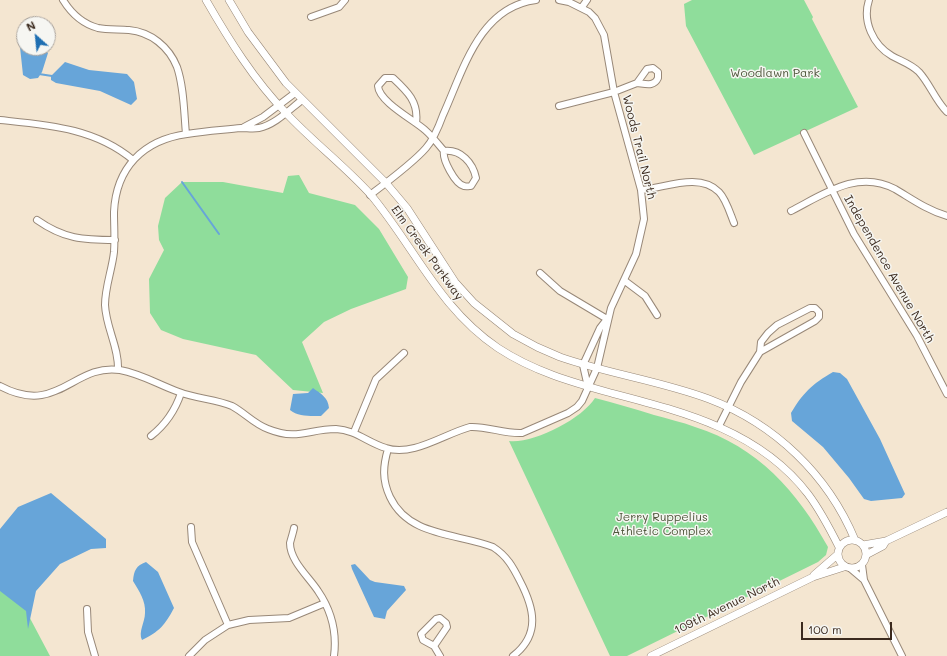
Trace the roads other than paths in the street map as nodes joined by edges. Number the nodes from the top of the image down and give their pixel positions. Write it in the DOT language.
graph roads {
  1 [pos="63,0"];
  2 [pos="206,0"];
  3 [pos="229,0"];
  4 [pos="345,0"];
  5 [pos="536,0"];
  6 [pos="559,0"];
  7 [pos="587,0"];
  8 [pos="869,0"];
  9 [pos="582,7"];
  10 [pos="311,16"];
  11 [pos="637,83"];
  12 [pos="614,92"];
  13 [pos="295,93"];
  14 [pos="302,100"];
  15 [pos="279,105"];
  16 [pos="559,106"];
  17 [pos="286,112"];
  18 [pos="947,112"];
  19 [pos="0,120"];
  20 [pos="416,123"];
  21 [pos="243,128"];
  22 [pos="804,133"];
  23 [pos="186,134"];
  24 [pos="432,138"];
  25 [pos="444,151"];
  26 [pos="133,160"];
  27 [pos="386,183"];
  28 [pos="641,190"];
  29 [pos="831,190"];
  30 [pos="370,195"];
  31 [pos="791,211"];
  32 [pos="947,216"];
  33 [pos="37,220"];
  34 [pos="734,223"];
  35 [pos="115,240"];
  36 [pos="540,273"];
  37 [pos="625,281"];
  38 [pos="657,315"];
  39 [pos="607,319"];
  40 [pos="760,352"];
  41 [pos="404,353"];
  42 [pos="583,365"];
  43 [pos="597,368"];
  44 [pos="118,370"];
  45 [pos="0,386"];
  46 [pos="588,387"];
  47 [pos="181,393"];
  48 [pos="947,394"];
  49 [pos="728,407"];
  50 [pos="719,426"];
  51 [pos="354,432"];
  52 [pos="151,436"];
  53 [pos="388,449"];
  54 [pos="947,512"];
  55 [pos="191,527"];
  56 [pos="294,528"];
  57 [pos="855,540"];
  58 [pos="886,541"];
  59 [pos="863,544"];
  60 [pos="839,547"];
  61 [pos="837,555"];
  62 [pos="866,556"];
  63 [pos="862,565"];
  64 [pos="848,568"];
  65 [pos="813,577"];
  66 [pos="864,580"];
  67 [pos="325,603"];
  68 [pos="87,609"];
  69 [pos="228,625"];
  70 [pos="434,646"];
  71 [pos="95,656"];
  72 [pos="189,656"];
  73 [pos="334,656"];
  74 [pos="440,656"];
  75 [pos="513,656"];
  76 [pos="651,656"];
  77 [pos="902,656"];
  1 -- 23 [label="street"];
  2 -- 15 [label="street, Elm Creek Parkway"];
  3 -- 13 [label="street, Elm Creek Parkway"];
  4 -- 10 [label="street"];
  5 -- 24 [label="street"];
  6 -- 9 [label="street, Woods Trail North"];
  7 -- 9 [label="street"];
  8 -- 18 [label="street"];
  9 -- 12 [label="street, Woods Trail North"];
  11 -- 12 [label="street"];
  12 -- 16 [label="street"];
  12 -- 28 [label="street, Woods Trail North"];
  13 -- 14 [label="street, Elm Creek Parkway"];
  13 -- 15 [label="street"];
  14 -- 17 [label="street"];
  14 -- 27 [label="street, Elm Creek Parkway"];
  15 -- 17 [label="street, Elm Creek Parkway"];
  15 -- 21 [label="street"];
  17 -- 21 [label="street"];
  17 -- 30 [label="street, Elm Creek Parkway"];
  19 -- 26 [label="street"];
  20 -- 20 [label="street"];
  20 -- 24 [label="street"];
  21 -- 23 [label="street"];
  22 -- 29 [label="street, Independence Avenue North"];
  23 -- 26 [label="street"];
  24 -- 25 [label="street"];
  24 -- 27 [label="street"];
  25 -- 25 [label="street"];
  26 -- 35 [label="street"];
  27 -- 30 [label="street"];
  27 -- 42 [label="street, Elm Creek Parkway"];
  28 -- 34 [label="street"];
  28 -- 37 [label="street, Woods Trail North"];
  29 -- 31 [label="street"];
  29 -- 32 [label="street"];
  29 -- 48 [label="street, Independence Avenue North"];
  30 -- 46 [label="street, Elm Creek Parkway"];
  33 -- 35 [label="street"];
  35 -- 44 [label="street"];
  36 -- 39 [label="street"];
  37 -- 38 [label="street"];
  37 -- 39 [label="street, Woods Trail North"];
  39 -- 42 [label="street, Woods Trail North"];
  39 -- 43 [label="street, Woods Trail North"];
  40 -- 40 [label="street"];
  40 -- 49 [label="street"];
  41 -- 51 [label="street"];
  42 -- 43 [label="street, Elm Creek Parkway"];
  42 -- 46 [label="street"];
  43 -- 46 [label="street, Woods Trail North"];
  43 -- 49 [label="street, Elm Creek Parkway"];
  44 -- 45 [label="street"];
  44 -- 47 [label="street"];
  46 -- 50 [label="street, Elm Creek Parkway"];
  46 -- 53 [label="street, Woods Trail North"];
  47 -- 51 [label="street"];
  47 -- 52 [label="street"];
  49 -- 50 [label="street"];
  49 -- 57 [label="street, Elm Creek Parkway"];
  50 -- 60 [label="street, Elm Creek Parkway"];
  51 -- 53 [label="street"];
  53 -- 75 [label="street"];
  54 -- 58 [label="street"];
  55 -- 69 [label="street"];
  56 -- 67 [label="street"];
  57 -- 59 [label="street"];
  57 -- 60 [label="street"];
  58 -- 59 [label="street"];
  58 -- 62 [label="street"];
  59 -- 62 [label="street"];
  60 -- 61 [label="street"];
  61 -- 64 [label="street"];
  61 -- 65 [label="street, 109th Avenue North"];
  62 -- 63 [label="street"];
  63 -- 64 [label="street"];
  63 -- 66 [label="street"];
  64 -- 65 [label="street, 109th Avenue North"];
  64 -- 66 [label="street"];
  65 -- 76 [label="street, 109th Avenue North"];
  66 -- 77 [label="street"];
  67 -- 69 [label="street"];
  67 -- 73 [label="street"];
  68 -- 71 [label="street"];
  69 -- 72 [label="street"];
  70 -- 70 [label="street"];
  70 -- 74 [label="street"];
}
